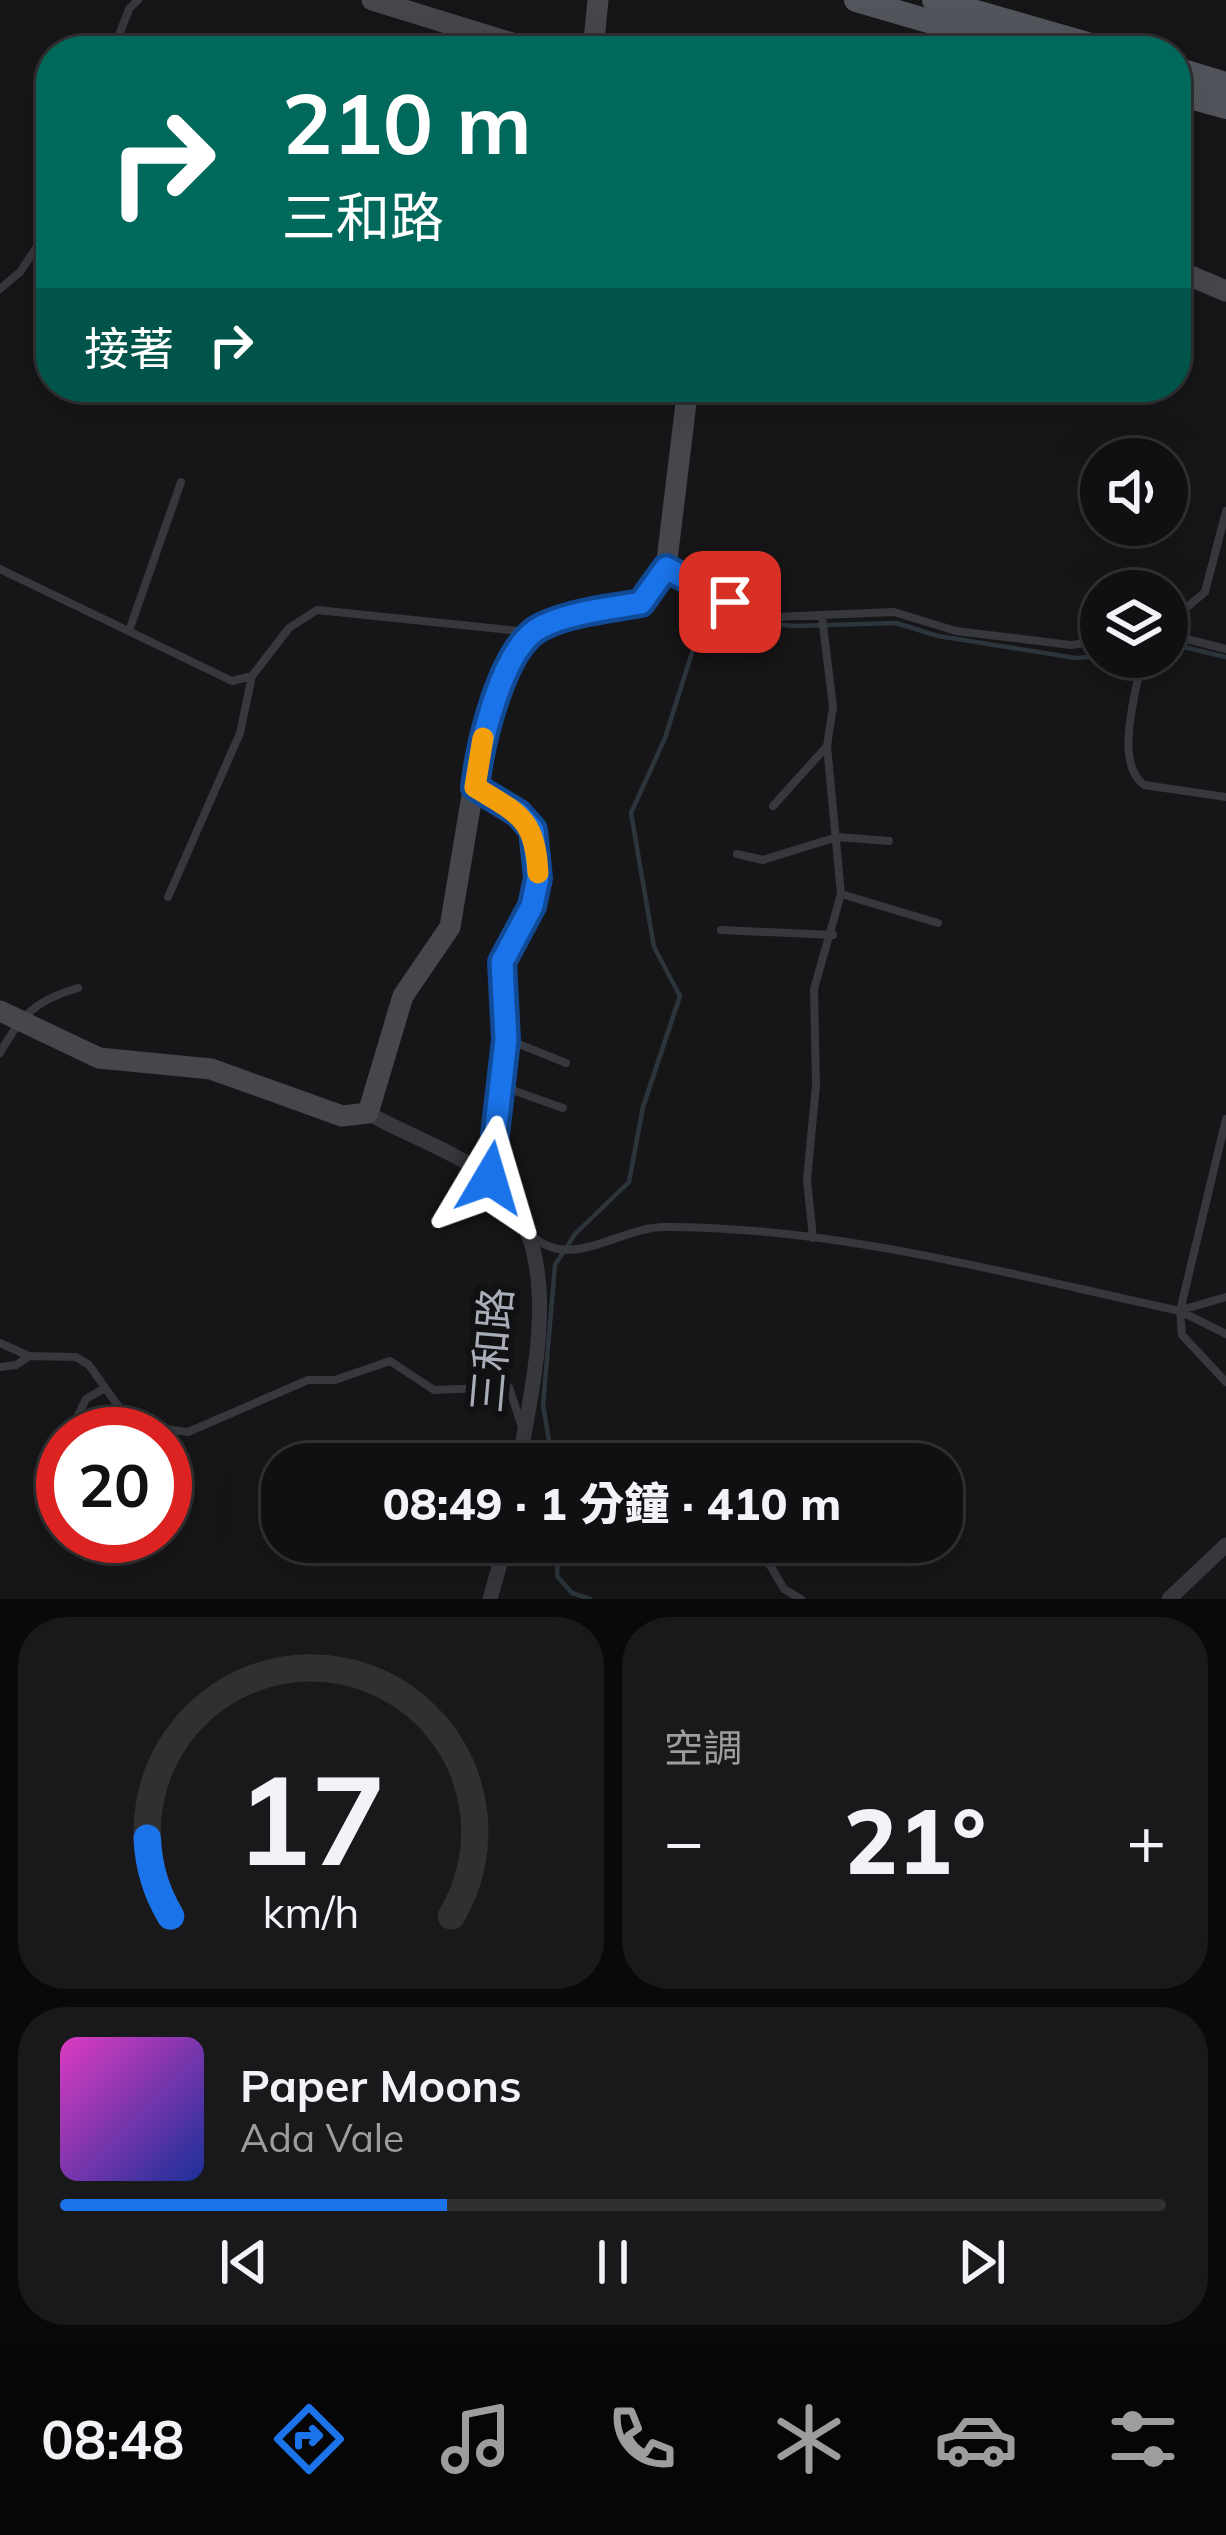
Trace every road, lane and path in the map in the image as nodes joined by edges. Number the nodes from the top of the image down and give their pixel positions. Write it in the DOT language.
graph roads {
  1 [pos="138,0"];
  2 [pos="372,0"];
  3 [pos="598,0"];
  4 [pos="856,0"];
  5 [pos="934,0"];
  6 [pos="119,36"];
  7 [pos="489,36"];
  8 [pos="594,36"];
  9 [pos="980,36"];
  10 [pos="1060,36"];
  11 [pos="1191,74"];
  12 [pos="1226,84"];
  13 [pos="1191,97"];
  14 [pos="1226,107"];
  15 [pos="36,247"];
  16 [pos="1191,276"];
  17 [pos="0,289"];
  18 [pos="1226,291"];
  19 [pos="686,402"];
  20 [pos="181,482"];
  21 [pos="1226,511"];
  22 [pos="666,568"];
  23 [pos="0,569"];
  24 [pos="1188,606"];
  25 [pos="822,616"];
  26 [pos="129,631"];
  27 [pos="532,632"];
  28 [pos="1188,639"];
  29 [pos="1080,644"];
  30 [pos="1226,649"];
  31 [pos="252,676"];
  32 [pos="1139,678"];
  33 [pos="827,746"];
  34 [pos="475,787"];
  35 [pos="1226,796"];
  36 [pos="773,806"];
  37 [pos="837,837"];
  38 [pos="889,841"];
  39 [pos="737,854"];
  40 [pos="841,894"];
  41 [pos="168,897"];
  42 [pos="938,923"];
  43 [pos="721,930"];
  44 [pos="833,935"];
  45 [pos="78,988"];
  46 [pos="9,1016"];
  47 [pos="506,1040"];
  48 [pos="0,1053"];
  49 [pos="566,1063"];
  50 [pos="501,1086"];
  51 [pos="563,1108"];
  52 [pos="368,1114"];
  53 [pos="1226,1119"];
  54 [pos="490,1178"];
  55 [pos="530,1234"];
  56 [pos="813,1238"];
  57 [pos="1226,1297"];
  58 [pos="1180,1311"];
  59 [pos="1226,1334"];
  60 [pos="0,1343"];
  61 [pos="29,1356"];
  62 [pos="0,1367"];
  63 [pos="1226,1382"];
  64 [pos="103,1389"];
  65 [pos="82,1407"];
  66 [pos="524,1436"];
  67 [pos="523,1443"];
  68 [pos="1226,1544"];
  69 [pos="500,1563"];
  70 [pos="769,1563"];
  71 [pos="490,1599"];
  72 [pos="801,1599"];
  73 [pos="1169,1599"];
  1 -- 6 [label="lane"];
  2 -- 7 [label="main road"];
  3 -- 8 [label="main road"];
  4 -- 9 [label="main road"];
  5 -- 10 [label="main road"];
  11 -- 12 [label="main road"];
  13 -- 14 [label="main road"];
  15 -- 17 [label="lane"];
  16 -- 18 [label="main road"];
  19 -- 22 [label="main road"];
  20 -- 26 [label="lane"];
  21 -- 24 [label="lane"];
  22 -- 25 [label="lane"];
  22 -- 27 [label="main road"];
  23 -- 26 [label="lane"];
  25 -- 29 [label="lane"];
  25 -- 33 [label="lane"];
  26 -- 31 [label="lane"];
  27 -- 31 [label="lane"];
  27 -- 34 [label="main road"];
  28 -- 30 [label="lane"];
  31 -- 41 [label="lane"];
  32 -- 35 [label="lane"];
  33 -- 36 [label="lane"];
  33 -- 37 [label="lane"];
  34 -- 47 [label="lane"];
  34 -- 52 [label="main road"];
  37 -- 38 [label="lane"];
  37 -- 39 [label="lane"];
  37 -- 40 [label="lane"];
  40 -- 42 [label="lane"];
  40 -- 44 [label="lane"];
  43 -- 44 [label="lane"];
  44 -- 56 [label="lane"];
  45 -- 46 [label="lane"];
  46 -- 48 [label="lane"];
  46 -- 52 [label="main road, 三和路"];
  47 -- 49 [label="lane"];
  47 -- 50 [label="lane"];
  50 -- 51 [label="lane"];
  50 -- 54 [label="lane"];
  52 -- 54 [label="street, 三和路"];
  53 -- 58 [label="lane"];
  54 -- 55 [label="street, 三和路"];
  55 -- 56 [label="lane"];
  55 -- 66 [label="street, 三和路"];
  56 -- 58 [label="lane"];
  57 -- 58 [label="lane"];
  58 -- 59 [label="lane"];
  58 -- 63 [label="lane"];
  60 -- 61 [label="lane"];
  61 -- 62 [label="lane"];
  61 -- 64 [label="lane"];
  64 -- 65 [label="lane"];
  64 -- 66 [label="lane"];
  66 -- 67 [label="street, 三和路"];
  68 -- 73 [label="street"];
  69 -- 71 [label="street"];
  70 -- 72 [label="lane"];
}
